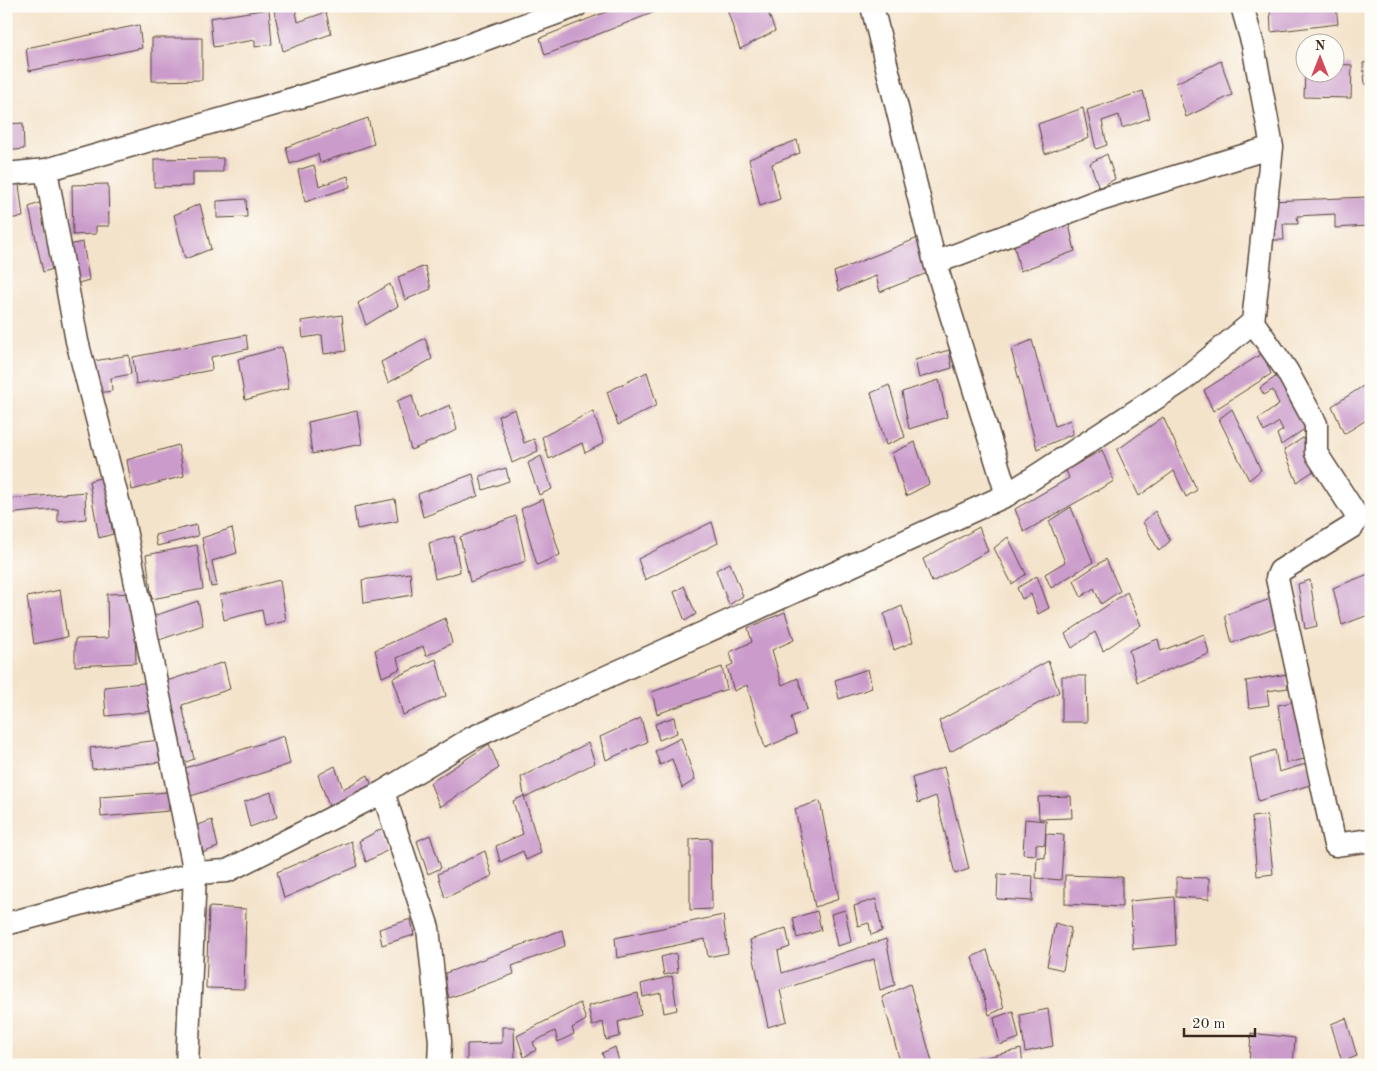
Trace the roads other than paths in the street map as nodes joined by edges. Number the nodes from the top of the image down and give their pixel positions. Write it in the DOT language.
graph roads {
  1 [pos="576,6"];
  2 [pos="872,6"];
  3 [pos="1242,6"];
  4 [pos="1272,147"];
  5 [pos="46,170"];
  6 [pos="6,174"];
  7 [pos="936,263"];
  8 [pos="1253,322"];
  9 [pos="1007,495"];
  10 [pos="383,792"];
  11 [pos="1371,840"];
  12 [pos="195,873"];
  13 [pos="6,924"];
  14 [pos="186,1065"];
  15 [pos="439,1065"];
  1 -- 5 [label="street"];
  2 -- 7 [label="street"];
  3 -- 4 [label="street"];
  4 -- 7 [label="street"];
  4 -- 8 [label="street"];
  5 -- 6 [label="street"];
  5 -- 12 [label="street"];
  7 -- 9 [label="street"];
  8 -- 9 [label="street"];
  8 -- 11 [label="street"];
  9 -- 10 [label="street"];
  10 -- 12 [label="street"];
  10 -- 15 [label="street"];
  12 -- 13 [label="street"];
  12 -- 14 [label="street"];
}
